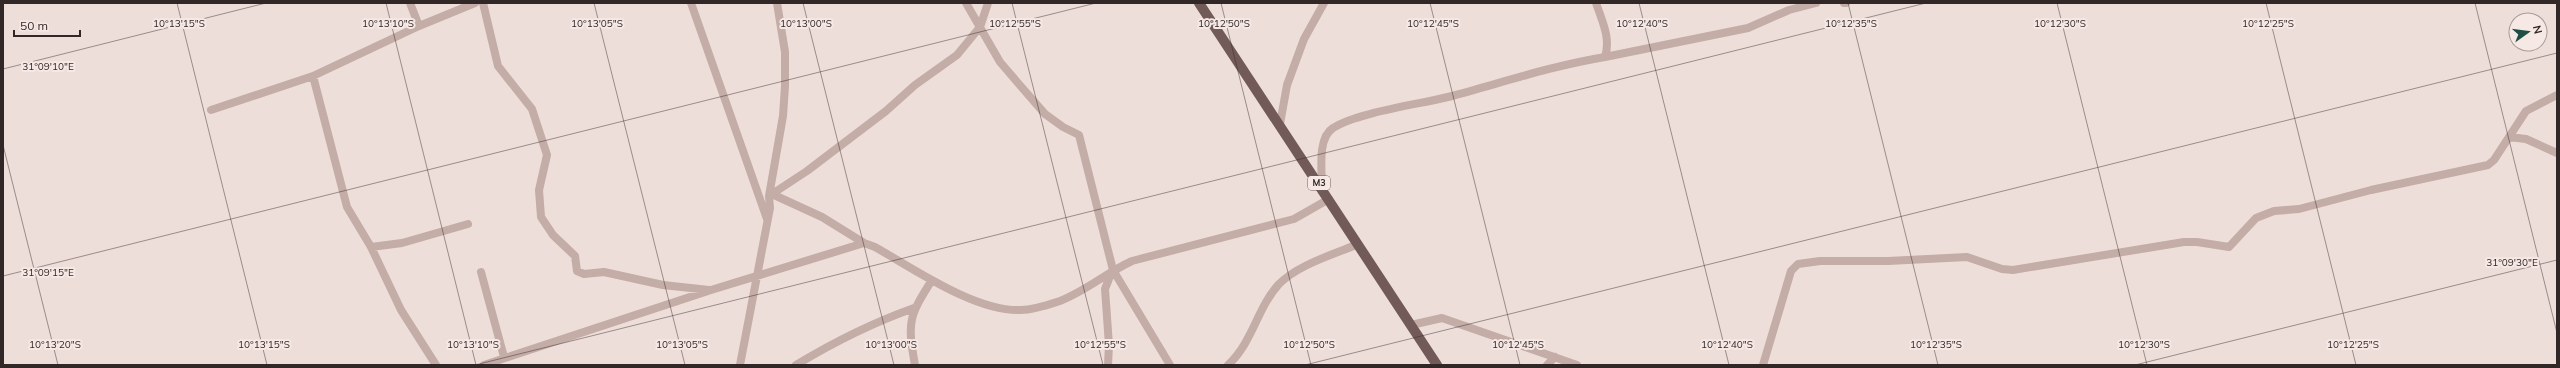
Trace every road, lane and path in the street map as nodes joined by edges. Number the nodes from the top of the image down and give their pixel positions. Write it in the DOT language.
graph roads {
  1 [pos="410,3"];
  2 [pos="474,3"];
  3 [pos="483,3"];
  4 [pos="691,3"];
  5 [pos="777,3"];
  6 [pos="966,3"];
  7 [pos="988,3"];
  8 [pos="1199,3"];
  9 [pos="1324,3"];
  10 [pos="1596,3"];
  11 [pos="1816,3"];
  12 [pos="419,26"];
  13 [pos="980,27"];
  14 [pos="1605,57"];
  15 [pos="313,76"];
  16 [pos="2557,95"];
  17 [pos="211,110"];
  18 [pos="1280,124"];
  19 [pos="2509,137"];
  20 [pos="2557,153"];
  21 [pos="1322,188"];
  22 [pos="772,196"];
  23 [pos="1329,199"];
  24 [pos="766,219"];
  25 [pos="468,224"];
  26 [pos="864,243"];
  27 [pos="1358,244"];
  28 [pos="371,247"];
  29 [pos="1113,270"];
  30 [pos="481,272"];
  31 [pos="756,275"];
  32 [pos="932,280"];
  33 [pos="711,290"];
  34 [pos="914,308"];
  35 [pos="1411,325"];
  36 [pos="504,357"];
  37 [pos="1555,357"];
  38 [pos="436,365"];
  39 [pos="484,365"];
  40 [pos="740,365"];
  41 [pos="796,365"];
  42 [pos="915,365"];
  43 [pos="1108,365"];
  44 [pos="1170,365"];
  45 [pos="1228,365"];
  46 [pos="1437,365"];
  47 [pos="1547,365"];
  48 [pos="1577,365"];
  49 [pos="1763,365"];
  1 -- 12 [label="street"];
  2 -- 12 [label="street"];
  3 -- 33 [label="street"];
  4 -- 24 [label="street"];
  5 -- 22 [label="street"];
  6 -- 13 [label="street"];
  7 -- 13 [label="street"];
  8 -- 18 [label="main road, M3"];
  9 -- 18 [label="street"];
  10 -- 14 [label="street"];
  11 -- 14 [label="street"];
  12 -- 15 [label="street"];
  13 -- 22 [label="street"];
  13 -- 29 [label="street"];
  14 -- 21 [label="street"];
  15 -- 17 [label="street"];
  15 -- 28 [label="street"];
  16 -- 19 [label="street"];
  18 -- 21 [label="main road, M3"];
  19 -- 20 [label="street"];
  19 -- 49 [label="street"];
  21 -- 23 [label="main road, M3"];
  22 -- 24 [label="street"];
  22 -- 26 [label="street"];
  23 -- 27 [label="main road, M3"];
  23 -- 29 [label="street"];
  24 -- 31 [label="street"];
  25 -- 28 [label="street"];
  26 -- 31 [label="street"];
  26 -- 32 [label="street"];
  27 -- 35 [label="main road, M3"];
  27 -- 45 [label="street"];
  28 -- 38 [label="street"];
  29 -- 32 [label="street"];
  29 -- 43 [label="street"];
  29 -- 44 [label="street"];
  30 -- 36 [label="street"];
  31 -- 33 [label="street"];
  31 -- 40 [label="street"];
  32 -- 34 [label="street"];
  33 -- 36 [label="street"];
  34 -- 41 [label="street"];
  34 -- 42 [label="street"];
  35 -- 37 [label="street"];
  35 -- 46 [label="main road, M3"];
  36 -- 39 [label="street"];
  37 -- 47 [label="street"];
  37 -- 48 [label="street"];
}
